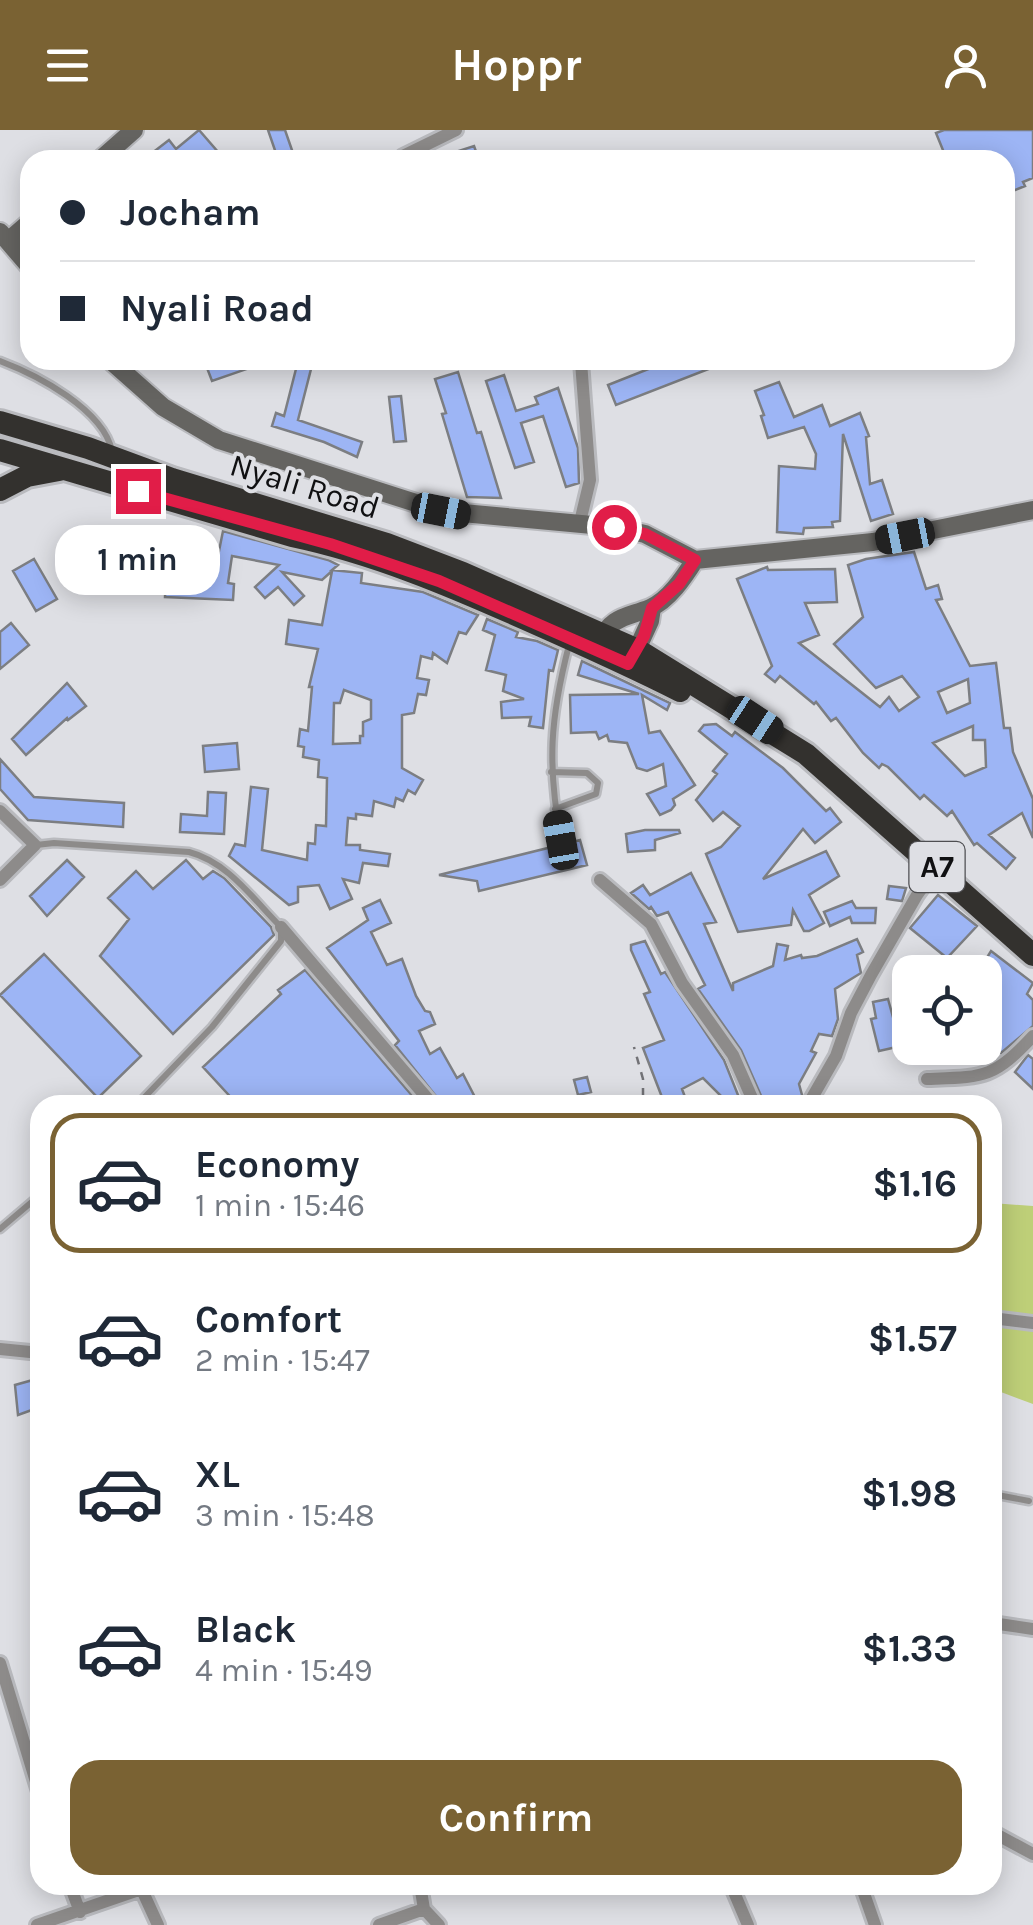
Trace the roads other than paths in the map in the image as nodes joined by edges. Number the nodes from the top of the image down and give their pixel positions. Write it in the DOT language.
graph roads {
  1 [pos="134,130"];
  2 [pos="456,130"];
  3 [pos="111,150"];
  4 [pos="415,150"];
  5 [pos="0,361"];
  6 [pos="121,370"];
  7 [pos="583,370"];
  8 [pos="4,424"];
  9 [pos="0,449"];
  10 [pos="113,458"];
  11 [pos="63,470"];
  12 [pos="0,490"];
  13 [pos="1033,510"];
  14 [pos="580,522"];
  15 [pos="695,560"];
  16 [pos="652,608"];
  17 [pos="570,639"];
  18 [pos="599,641"];
  19 [pos="633,657"];
  20 [pos="550,772"];
  21 [pos="556,809"];
  22 [pos="0,811"];
  23 [pos="561,840"];
  24 [pos="35,845"];
  25 [pos="937,868"];
  26 [pos="0,880"];
  27 [pos="600,880"];
  28 [pos="281,927"];
  29 [pos="1033,956"];
  30 [pos="1033,1036"];
  31 [pos="928,1079"];
  32 [pos="147,1095"];
  33 [pos="425,1095"];
  34 [pos="750,1095"];
  35 [pos="813,1095"];
  36 [pos="30,1204"];
  37 [pos="0,1229"];
  38 [pos="1002,1319"];
  39 [pos="1033,1324"];
  40 [pos="0,1349"];
  41 [pos="30,1352"];
  42 [pos="1002,1496"];
  43 [pos="1029,1500"];
  44 [pos="1002,1623"];
  45 [pos="1033,1628"];
  46 [pos="0,1664"];
  47 [pos="30,1762"];
  48 [pos="1002,1837"];
  49 [pos="1033,1854"];
  50 [pos="74,1895"];
  51 [pos="126,1895"];
  52 [pos="150,1895"];
  53 [pos="422,1895"];
  54 [pos="736,1895"];
  55 [pos="864,1895"];
  56 [pos="424,1909"];
  57 [pos="80,1912"];
  58 [pos="38,1925"];
  59 [pos="158,1925"];
  60 [pos="379,1925"];
  61 [pos="439,1925"];
  62 [pos="748,1925"];
  63 [pos="875,1925"];
  1 -- 3 [label="main road"];
  2 -- 4 [label="street"];
  5 -- 10 [label="lane"];
  6 -- 14 [label="main road"];
  7 -- 14 [label="street"];
  8 -- 9 [label="main road"];
  8 -- 10 [label="highway, Nyali Road / A7"];
  9 -- 11 [label="highway, Nyali Road / A7"];
  10 -- 18 [label="highway, Nyali Road / A7"];
  11 -- 12 [label="highway"];
  11 -- 17 [label="highway, Nyali Road / A7"];
  13 -- 15 [label="main road"];
  14 -- 15 [label="main road"];
  15 -- 16 [label="main road"];
  16 -- 18 [label="main road"];
  16 -- 19 [label="main road"];
  17 -- 18 [label="highway, Nyali Road / A7"];
  17 -- 20 [label="lane"];
  18 -- 19 [label="highway, Nyali Road / A7"];
  19 -- 25 [label="highway, Nyali Road / A7"];
  20 -- 21 [label="lane"];
  20 -- 21 [label="lane"];
  21 -- 23 [label="lane"];
  22 -- 24 [label="street"];
  24 -- 26 [label="street"];
  24 -- 28 [label="lane"];
  25 -- 29 [label="highway, Nyali Road / A7"];
  25 -- 35 [label="street"];
  27 -- 34 [label="street"];
  28 -- 32 [label="lane"];
  28 -- 33 [label="street"];
  30 -- 31 [label="street"];
  36 -- 37 [label="lane"];
  38 -- 39 [label="street"];
  40 -- 41 [label="street"];
  42 -- 43 [label="lane"];
  44 -- 45 [label="street"];
  46 -- 47 [label="street"];
  48 -- 49 [label="street"];
  50 -- 57 [label="street"];
  51 -- 57 [label="street"];
  52 -- 59 [label="street"];
  53 -- 56 [label="street"];
  54 -- 62 [label="street"];
  55 -- 63 [label="street"];
  56 -- 60 [label="street"];
  56 -- 61 [label="street"];
  57 -- 58 [label="street"];
}
